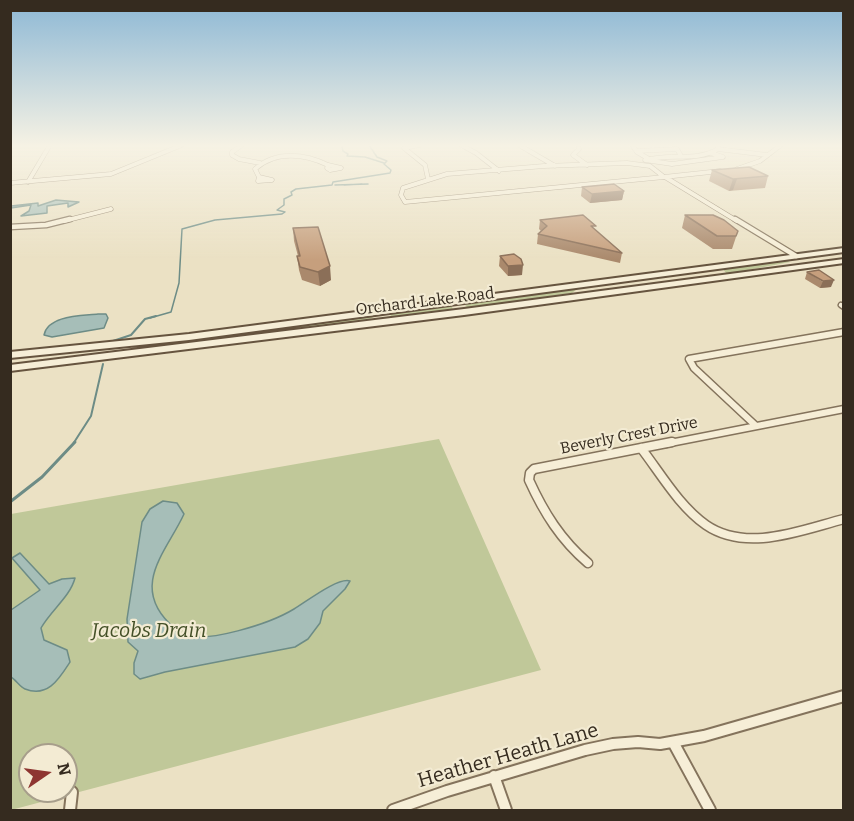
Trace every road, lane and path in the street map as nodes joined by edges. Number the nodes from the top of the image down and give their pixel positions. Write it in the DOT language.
graph roads {
  1 [pos="416,183"];
  2 [pos="599,183"];
  3 [pos="675,183"];
  4 [pos="111,209"];
  5 [pos="10,227"];
  6 [pos="843,251"];
  7 [pos="796,256"];
  8 [pos="843,261"];
  9 [pos="711,267"];
  10 [pos="782,269"];
  11 [pos="649,275"];
  12 [pos="699,279"];
  13 [pos="576,285"];
  14 [pos="639,288"];
  15 [pos="485,296"];
  16 [pos="568,297"];
  17 [pos="376,311"];
  18 [pos="464,312"];
  19 [pos="368,324"];
  20 [pos="237,330"];
  21 [pos="843,332"];
  22 [pos="195,345"];
  23 [pos="50,351"];
  24 [pos="10,355"];
  25 [pos="47,364"];
  26 [pos="10,368"];
  27 [pos="843,409"];
  28 [pos="755,425"];
  29 [pos="641,448"];
  30 [pos="843,519"];
  31 [pos="588,563"];
  32 [pos="843,696"];
  33 [pos="673,742"];
  34 [pos="494,776"];
  35 [pos="393,810"];
  36 [pos="506,810"];
  37 [pos="710,810"];
  1 -- 2 [label="street"];
  3 -- 7 [label="street"];
  4 -- 5 [label="street"];
  6 -- 7 [label="main road, Orchard Lake Road"];
  6 -- 8 [label="main road"];
  7 -- 9 [label="main road, Orchard Lake Road"];
  7 -- 10 [label="main road"];
  8 -- 10 [label="main road, Orchard Lake Road"];
  9 -- 11 [label="main road, Orchard Lake Road"];
  9 -- 12 [label="main road"];
  10 -- 12 [label="main road, Orchard Lake Road"];
  11 -- 13 [label="main road, Orchard Lake Road"];
  11 -- 14 [label="main road"];
  12 -- 14 [label="main road, Orchard Lake Road"];
  13 -- 15 [label="main road, Orchard Lake Road"];
  13 -- 16 [label="main road"];
  14 -- 16 [label="main road, Orchard Lake Road"];
  15 -- 17 [label="main road, Orchard Lake Road"];
  15 -- 18 [label="main road"];
  16 -- 18 [label="main road, Orchard Lake Road"];
  17 -- 19 [label="main road"];
  17 -- 20 [label="main road, Orchard Lake Road"];
  18 -- 19 [label="main road, Orchard Lake Road"];
  19 -- 22 [label="main road, Orchard Lake Road"];
  20 -- 22 [label="main road"];
  20 -- 23 [label="main road, Orchard Lake Road"];
  21 -- 28 [label="street"];
  22 -- 25 [label="main road, Orchard Lake Road"];
  23 -- 24 [label="main road, Orchard Lake Road"];
  23 -- 25 [label="main road"];
  25 -- 26 [label="main road, Orchard Lake Road"];
  27 -- 28 [label="street, Beverly Crest Drive"];
  28 -- 29 [label="street, Beverly Crest Drive"];
  29 -- 30 [label="street"];
  29 -- 31 [label="street, Beverly Crest Drive"];
  32 -- 33 [label="street, Heather Heath Lane"];
  33 -- 34 [label="street, Heather Heath Lane"];
  33 -- 37 [label="street"];
  34 -- 35 [label="street, Heather Heath Lane"];
  34 -- 36 [label="street"];
}
